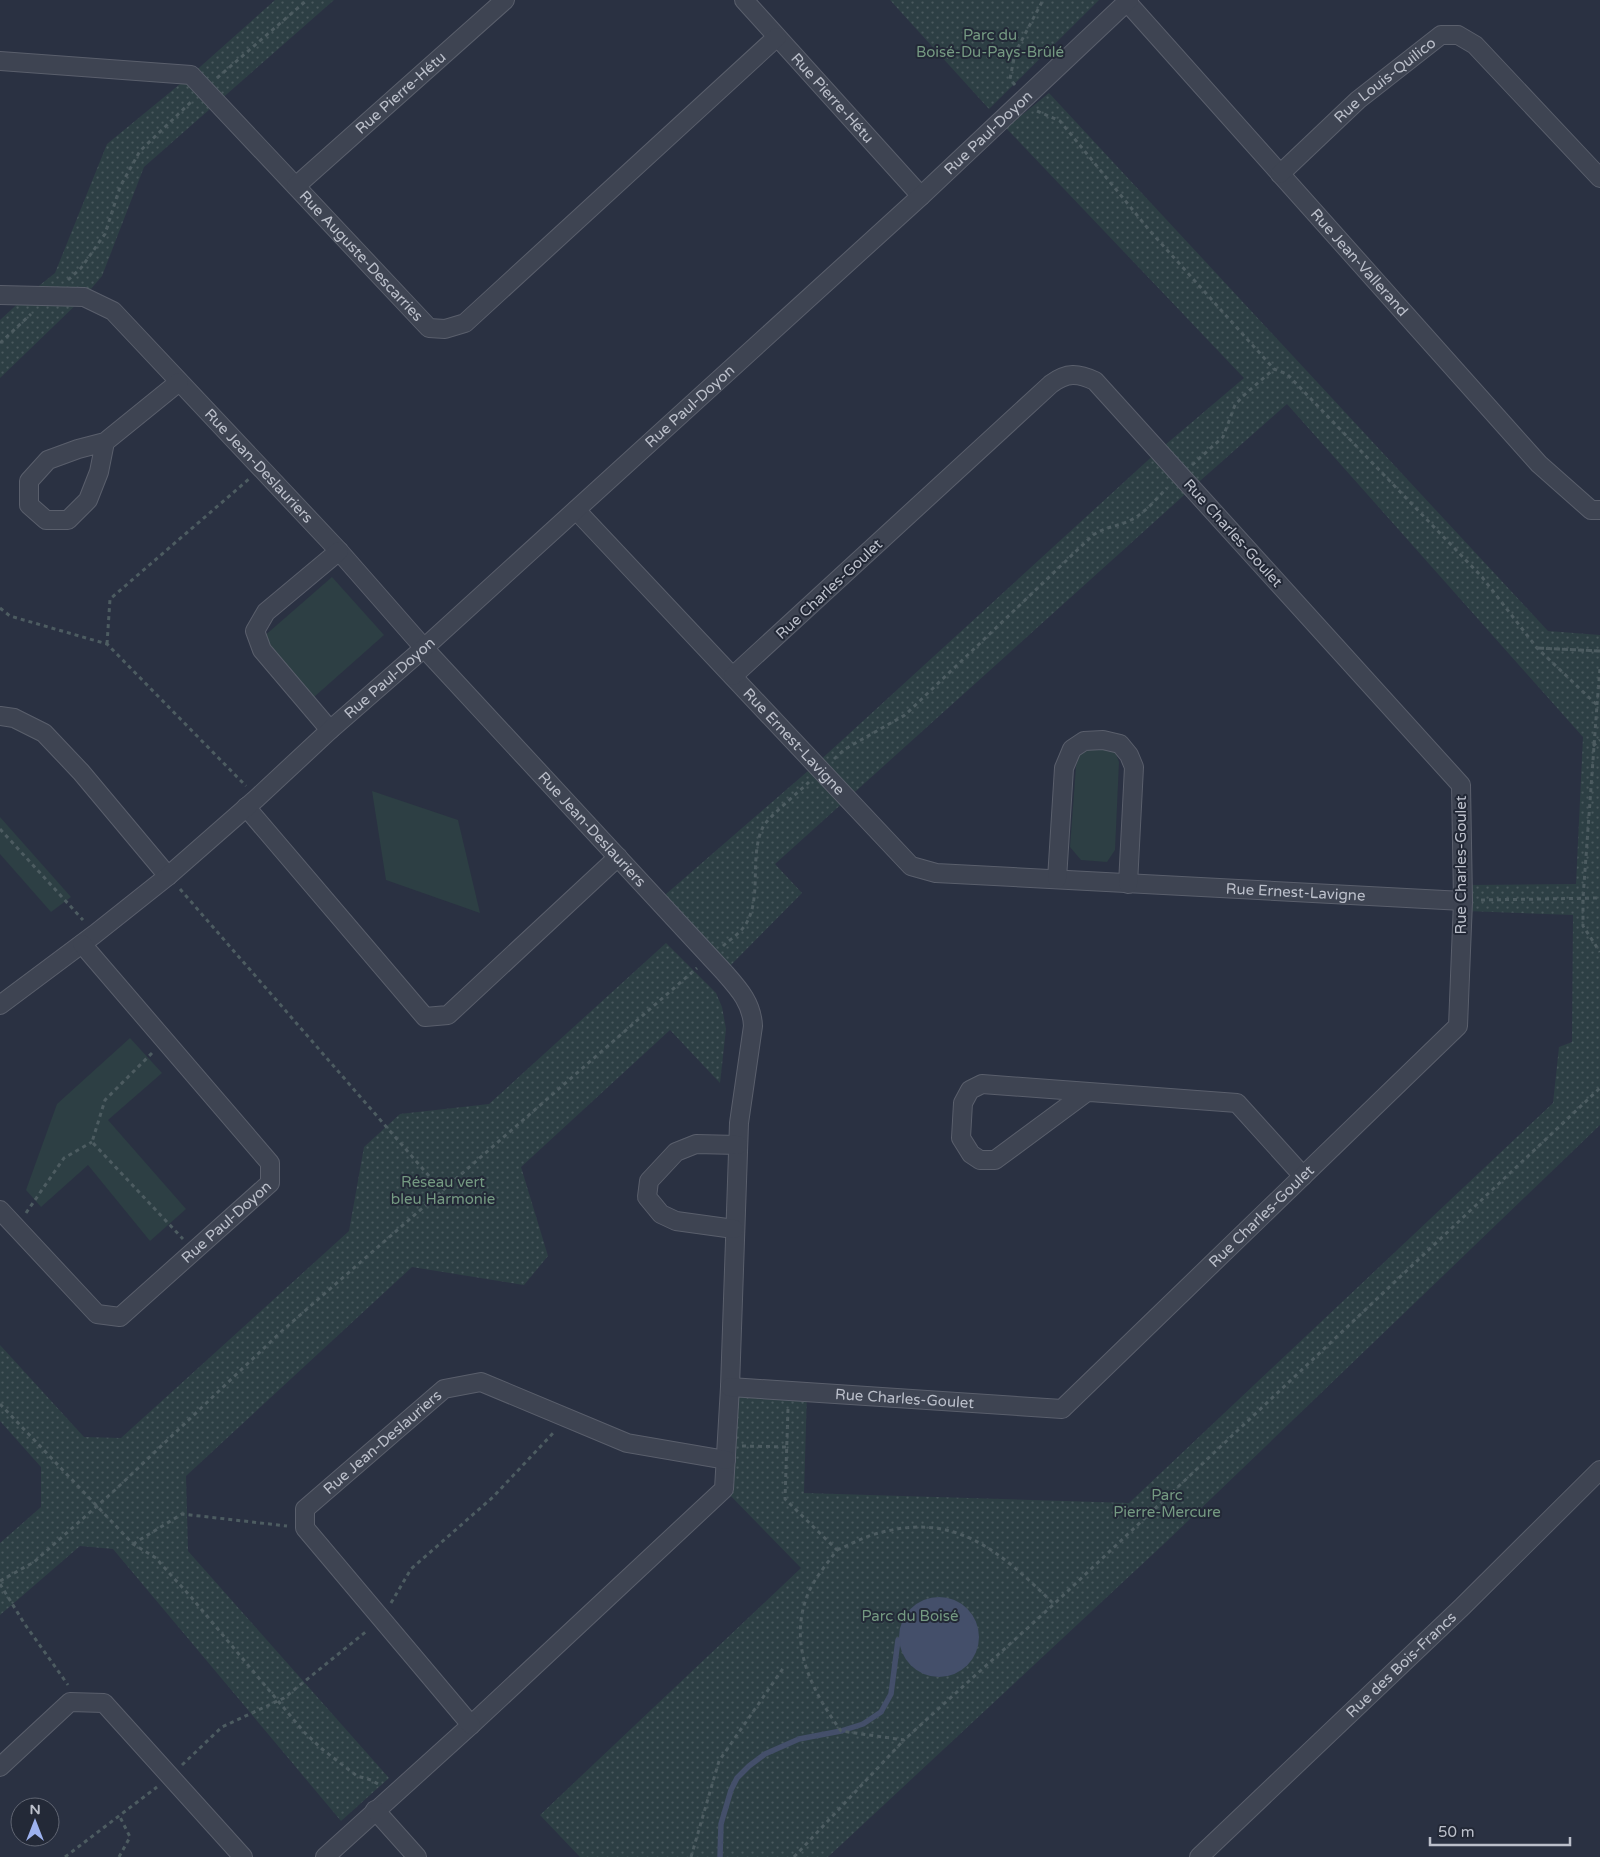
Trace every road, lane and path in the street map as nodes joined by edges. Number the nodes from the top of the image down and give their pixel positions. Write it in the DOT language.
graph roads {
  1 [pos="306,0"];
  2 [pos="505,0"];
  3 [pos="744,0"];
  4 [pos="1043,0"];
  5 [pos="1128,1"];
  6 [pos="777,37"];
  7 [pos="0,61"];
  8 [pos="204,90"];
  9 [pos="1024,98"];
  10 [pos="1280,174"];
  11 [pos="1600,178"];
  12 [pos="296,186"];
  13 [pos="921,196"];
  14 [pos="0,295"];
  15 [pos="49,297"];
  16 [pos="0,343"];
  17 [pos="1274,369"];
  18 [pos="179,382"];
  19 [pos="105,442"];
  20 [pos="261,468"];
  21 [pos="1180,475"];
  22 [pos="576,510"];
  23 [pos="1600,510"];
  24 [pos="339,551"];
  25 [pos="0,608"];
  26 [pos="107,644"];
  27 [pos="424,648"];
  28 [pos="1537,648"];
  29 [pos="1600,651"];
  30 [pos="1600,668"];
  31 [pos="733,676"];
  32 [pos="1599,694"];
  33 [pos="1597,705"];
  34 [pos="0,716"];
  35 [pos="330,730"];
  36 [pos="1600,740"];
  37 [pos="1593,746"];
  38 [pos="822,770"];
  39 [pos="251,802"];
  40 [pos="0,829"];
  41 [pos="618,857"];
  42 [pos="168,876"];
  43 [pos="1057,880"];
  44 [pos="1128,884"];
  45 [pos="1583,898"];
  46 [pos="1600,898"];
  47 [pos="1463,901"];
  48 [pos="89,939"];
  49 [pos="1600,952"];
  50 [pos="709,958"];
  51 [pos="0,1006"];
  52 [pos="165,1040"];
  53 [pos="1600,1088"];
  54 [pos="1087,1092"];
  55 [pos="92,1142"];
  56 [pos="738,1145"];
  57 [pos="1303,1176"];
  58 [pos="442,1191"];
  59 [pos="0,1210"];
  60 [pos="17,1228"];
  61 [pos="734,1229"];
  62 [pos="194,1251"];
  63 [pos="730,1387"];
  64 [pos="789,1391"];
  65 [pos="0,1404"];
  66 [pos="568,1418"];
  67 [pos="787,1447"];
  68 [pos="726,1453"];
  69 [pos="1600,1470"];
  70 [pos="97,1505"];
  71 [pos="305,1528"];
  72 [pos="133,1544"];
  73 [pos="837,1550"];
  74 [pos="0,1582"];
  75 [pos="1054,1604"];
  76 [pos="382,1619"];
  77 [pos="784,1667"];
  78 [pos="79,1702"];
  79 [pos="277,1702"];
  80 [pos="471,1724"];
  81 [pos="904,1740"];
  82 [pos="0,1767"];
  83 [pos="171,1776"];
  84 [pos="380,1786"];
  85 [pos="375,1810"];
  86 [pos="120,1815"];
  87 [pos="65,1857"];
  88 [pos="119,1857"];
  89 [pos="244,1857"];
  90 [pos="324,1857"];
  91 [pos="417,1857"];
  92 [pos="691,1857"];
  93 [pos="794,1857"];
  94 [pos="1199,1857"];
  1 -- 8 [label="path"];
  2 -- 12 [label="street, Rue Pierre-Hétu"];
  3 -- 6 [label="street, Rue Pierre-Hétu"];
  4 -- 9 [label="path"];
  5 -- 9 [label="street, Rue Paul-Doyon"];
  5 -- 10 [label="street, Rue Jean-Vallerand"];
  6 -- 12 [label="street, Rue Auguste-Descarries"];
  6 -- 13 [label="street, Rue Pierre-Hétu"];
  7 -- 8 [label="street, Rue Auguste-Descarries"];
  8 -- 12 [label="street, Rue Auguste-Descarries"];
  8 -- 15 [label="path"];
  9 -- 13 [label="street, Rue Paul-Doyon"];
  9 -- 17 [label="path"];
  10 -- 11 [label="street, Rue Louis-Quilico"];
  10 -- 23 [label="street, Rue Jean-Vallerand"];
  13 -- 22 [label="street, Rue Paul-Doyon"];
  14 -- 15 [label="street, Rue Jean-Deslauriers"];
  15 -- 16 [label="path"];
  15 -- 18 [label="street, Rue Jean-Deslauriers"];
  17 -- 21 [label="path"];
  17 -- 28 [label="path"];
  18 -- 19 [label="street"];
  18 -- 20 [label="street, Rue Jean-Deslauriers"];
  19 -- 19 [label="street"];
  20 -- 24 [label="street, Rue Jean-Deslauriers"];
  20 -- 26 [label="path"];
  21 -- 31 [label="street, Rue Charles-Goulet"];
  21 -- 38 [label="path"];
  21 -- 47 [label="street, Rue Charles-Goulet"];
  22 -- 27 [label="street, Rue Paul-Doyon"];
  22 -- 31 [label="street, Rue Ernest-Lavigne"];
  24 -- 27 [label="street, Rue Jean-Deslauriers"];
  24 -- 35 [label="street"];
  25 -- 26 [label="path"];
  26 -- 39 [label="path"];
  27 -- 35 [label="street, Rue Paul-Doyon"];
  27 -- 41 [label="street, Rue Jean-Deslauriers"];
  28 -- 29 [label="path"];
  28 -- 33 [label="path"];
  30 -- 32 [label="path"];
  31 -- 38 [label="street, Rue Ernest-Lavigne"];
  32 -- 33 [label="path"];
  33 -- 37 [label="path"];
  34 -- 42 [label="street"];
  35 -- 39 [label="street, Rue Paul-Doyon"];
  36 -- 37 [label="path"];
  37 -- 45 [label="path"];
  38 -- 43 [label="street, Rue Ernest-Lavigne"];
  38 -- 50 [label="path"];
  39 -- 41 [label="street"];
  39 -- 42 [label="street, Rue Paul-Doyon"];
  40 -- 48 [label="path"];
  41 -- 50 [label="street, Rue Jean-Deslauriers"];
  42 -- 48 [label="street, Rue Paul-Doyon"];
  42 -- 58 [label="path"];
  43 -- 44 [label="street, Rue Ernest-Lavigne"];
  43 -- 44 [label="street"];
  44 -- 47 [label="street, Rue Ernest-Lavigne"];
  45 -- 46 [label="path"];
  45 -- 47 [label="path"];
  45 -- 49 [label="path"];
  47 -- 57 [label="street, Rue Charles-Goulet"];
  48 -- 51 [label="street, Rue Paul-Doyon"];
  48 -- 52 [label="street, Rue Paul-Doyon"];
  50 -- 56 [label="street, Rue Jean-Deslauriers"];
  50 -- 58 [label="path"];
  52 -- 55 [label="path"];
  52 -- 62 [label="street, Rue Paul-Doyon"];
  53 -- 75 [label="path"];
  54 -- 54 [label="street"];
  54 -- 57 [label="street"];
  55 -- 60 [label="path"];
  55 -- 62 [label="path"];
  56 -- 61 [label="street, Rue Jean-Deslauriers"];
  56 -- 61 [label="street"];
  57 -- 64 [label="street, Rue Charles-Goulet"];
  58 -- 70 [label="path"];
  59 -- 60 [label="street, Rue Paul-Doyon"];
  60 -- 62 [label="street, Rue Paul-Doyon"];
  61 -- 63 [label="street, Rue Jean-Deslauriers"];
  63 -- 64 [label="street, Rue Charles-Goulet"];
  63 -- 68 [label="street, Rue Jean-Deslauriers"];
  64 -- 67 [label="path"];
  65 -- 70 [label="path"];
  66 -- 68 [label="street, Rue Jean-Deslauriers"];
  66 -- 71 [label="street, Rue Jean-Deslauriers"];
  66 -- 76 [label="path"];
  67 -- 68 [label="path"];
  67 -- 73 [label="path"];
  68 -- 80 [label="street, Rue Jean-Deslauriers"];
  69 -- 94 [label="street, Rue des Bois-Francs"];
  70 -- 72 [label="path"];
  70 -- 74 [label="path"];
  71 -- 72 [label="path"];
  71 -- 76 [label="street"];
  72 -- 79 [label="path"];
  73 -- 75 [label="path"];
  73 -- 81 [label="path"];
  74 -- 78 [label="path"];
  75 -- 81 [label="path"];
  76 -- 79 [label="path"];
  76 -- 80 [label="street"];
  77 -- 92 [label="path"];
  78 -- 82 [label="street"];
  78 -- 83 [label="street"];
  79 -- 83 [label="path"];
  79 -- 84 [label="path"];
  80 -- 85 [label="street, Rue Jean-Deslauriers"];
  81 -- 93 [label="path"];
  83 -- 86 [label="path"];
  83 -- 89 [label="street"];
  85 -- 90 [label="street, Rue Jean-Deslauriers"];
  85 -- 91 [label="street"];
  86 -- 87 [label="path"];
  86 -- 88 [label="path"];
}
